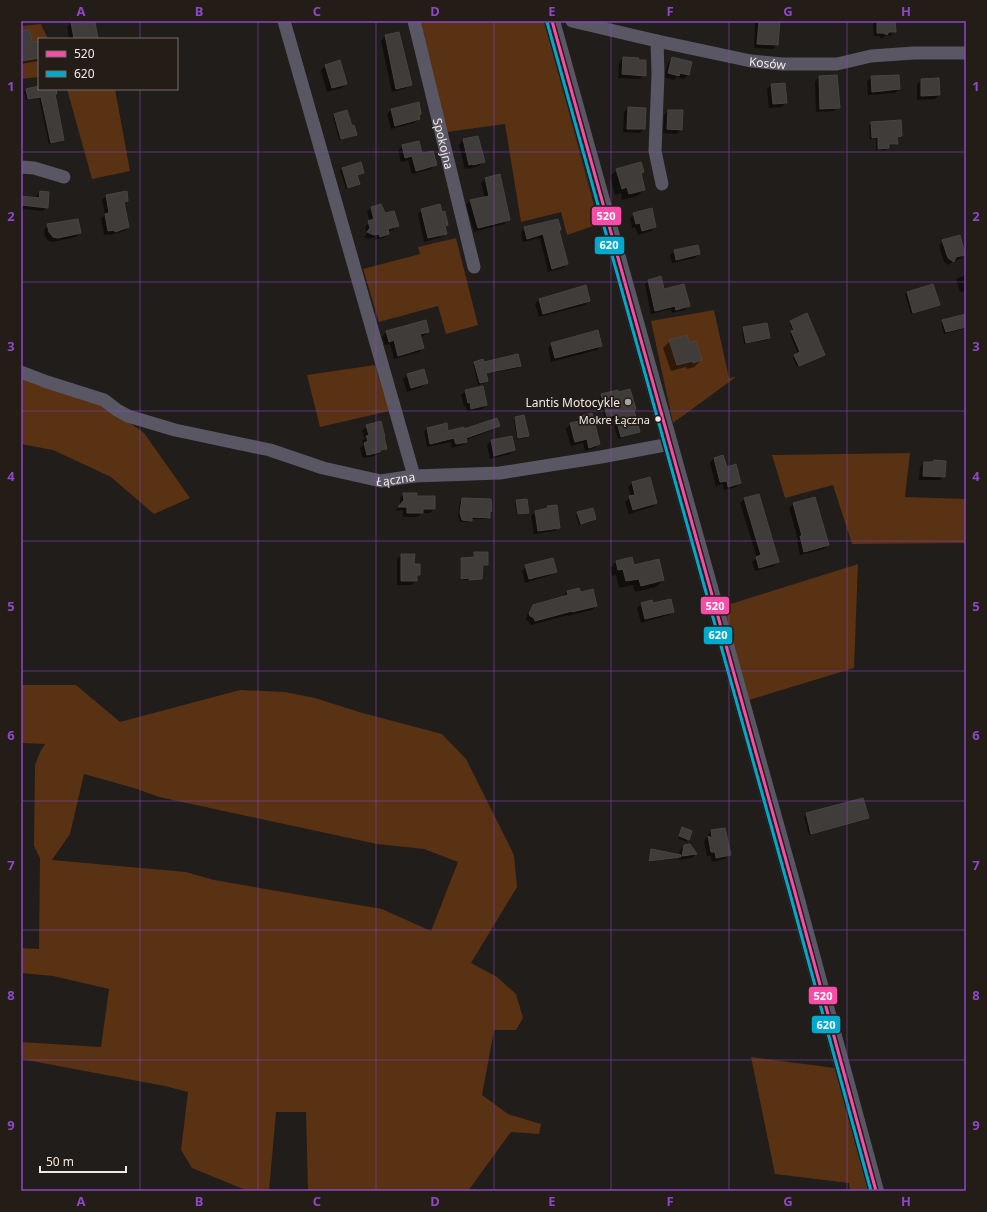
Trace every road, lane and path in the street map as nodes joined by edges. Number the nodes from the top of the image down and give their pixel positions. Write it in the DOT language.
graph roads {
  1 [pos="284,21"];
  2 [pos="414,21"];
  3 [pos="552,21"];
  4 [pos="572,21"];
  5 [pos="657,41"];
  6 [pos="966,53"];
  7 [pos="21,168"];
  8 [pos="64,177"];
  9 [pos="662,184"];
  10 [pos="474,267"];
  11 [pos="21,372"];
  12 [pos="670,444"];
  13 [pos="414,476"];
  14 [pos="876,1191"];
  1 -- 13 [label="street"];
  2 -- 10 [label="street, Spokojna"];
  3 -- 12 [label="street"];
  4 -- 5 [label="street, Kosów"];
  5 -- 6 [label="street, Kosów"];
  5 -- 9 [label="street"];
  7 -- 8 [label="street"];
  11 -- 13 [label="street, Łączna"];
  12 -- 13 [label="street, Łączna"];
  12 -- 14 [label="street"];
}
